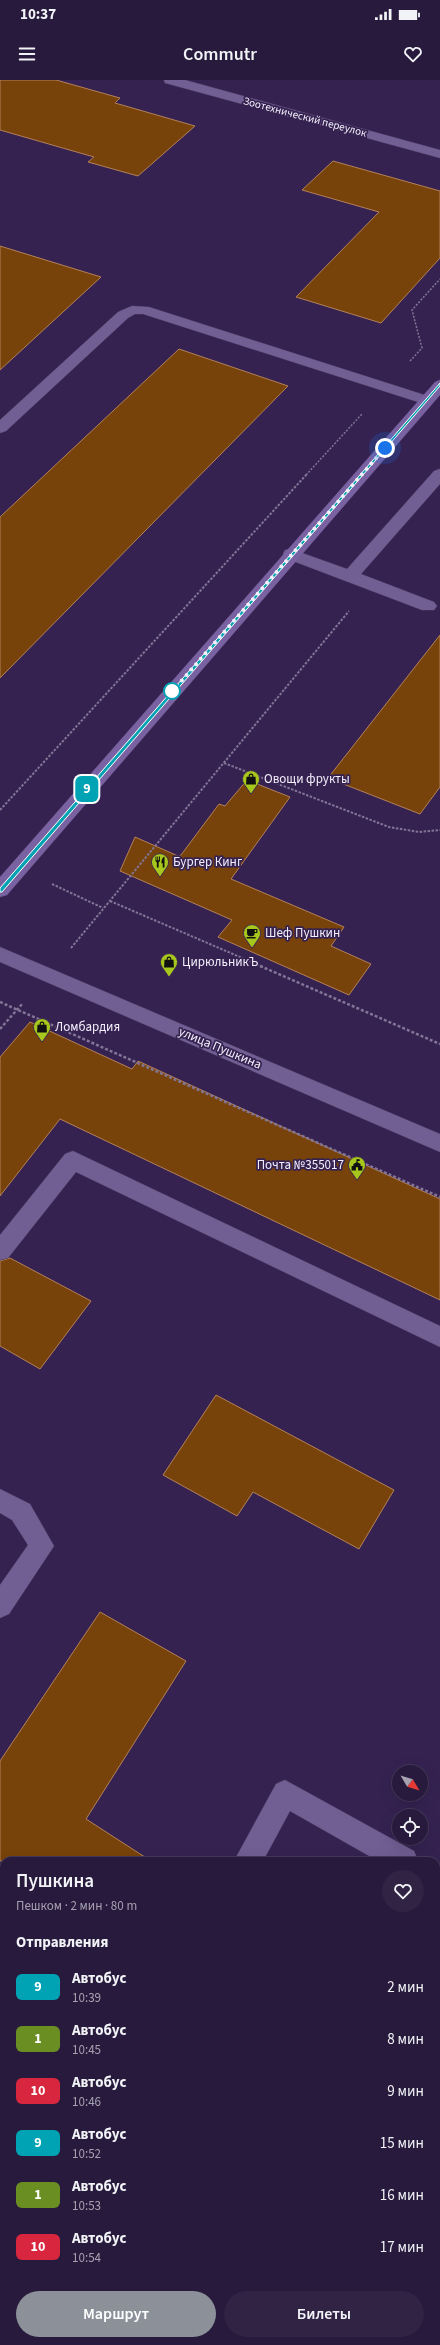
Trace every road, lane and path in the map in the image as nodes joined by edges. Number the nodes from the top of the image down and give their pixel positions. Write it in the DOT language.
graph roads {
  1 [pos="170,80"];
  2 [pos="438,151"];
  3 [pos="440,279"];
  4 [pos="440,385"];
  5 [pos="386,387"];
  6 [pos="426,400"];
  7 [pos="0,428"];
  8 [pos="440,474"];
  9 [pos="291,554"];
  10 [pos="350,576"];
  11 [pos="371,584"];
  12 [pos="428,606"];
  13 [pos="224,763"];
  14 [pos="0,810"];
  15 [pos="440,830"];
  16 [pos="0,890"];
  17 [pos="110,901"];
  18 [pos="0,954"];
  19 [pos="49,975"];
  20 [pos="0,1002"];
  21 [pos="17,1010"];
  22 [pos="0,1028"];
  23 [pos="440,1044"];
  24 [pos="440,1143"];
  25 [pos="440,1197"];
  26 [pos="0,1251"];
  27 [pos="440,1338"];
  28 [pos="0,1500"];
  29 [pos="0,1606"];
  30 [pos="250,1857"];
  31 [pos="397,1857"];
  1 -- 2 [label="street, Зоотехнический переулок"];
  3 -- 5 [label="path"];
  4 -- 6 [label="main road"];
  5 -- 6 [label="street"];
  5 -- 7 [label="street"];
  5 -- 14 [label="path"];
  6 -- 9 [label="main road"];
  8 -- 10 [label="street"];
  9 -- 10 [label="street"];
  9 -- 16 [label="main road"];
  10 -- 11 [label="street"];
  11 -- 12 [label="street"];
  11 -- 13 [label="path"];
  13 -- 15 [label="path"];
  13 -- 17 [label="path"];
  17 -- 19 [label="path"];
  17 -- 23 [label="path"];
  18 -- 19 [label="street, улица Пушкина"];
  19 -- 21 [label="path"];
  19 -- 24 [label="street, улица Пушкина"];
  20 -- 21 [label="path"];
  21 -- 22 [label="path"];
  21 -- 25 [label="path"];
  26 -- 27 [label="street"];
  28 -- 29 [label="street"];
  30 -- 31 [label="street"];
}
